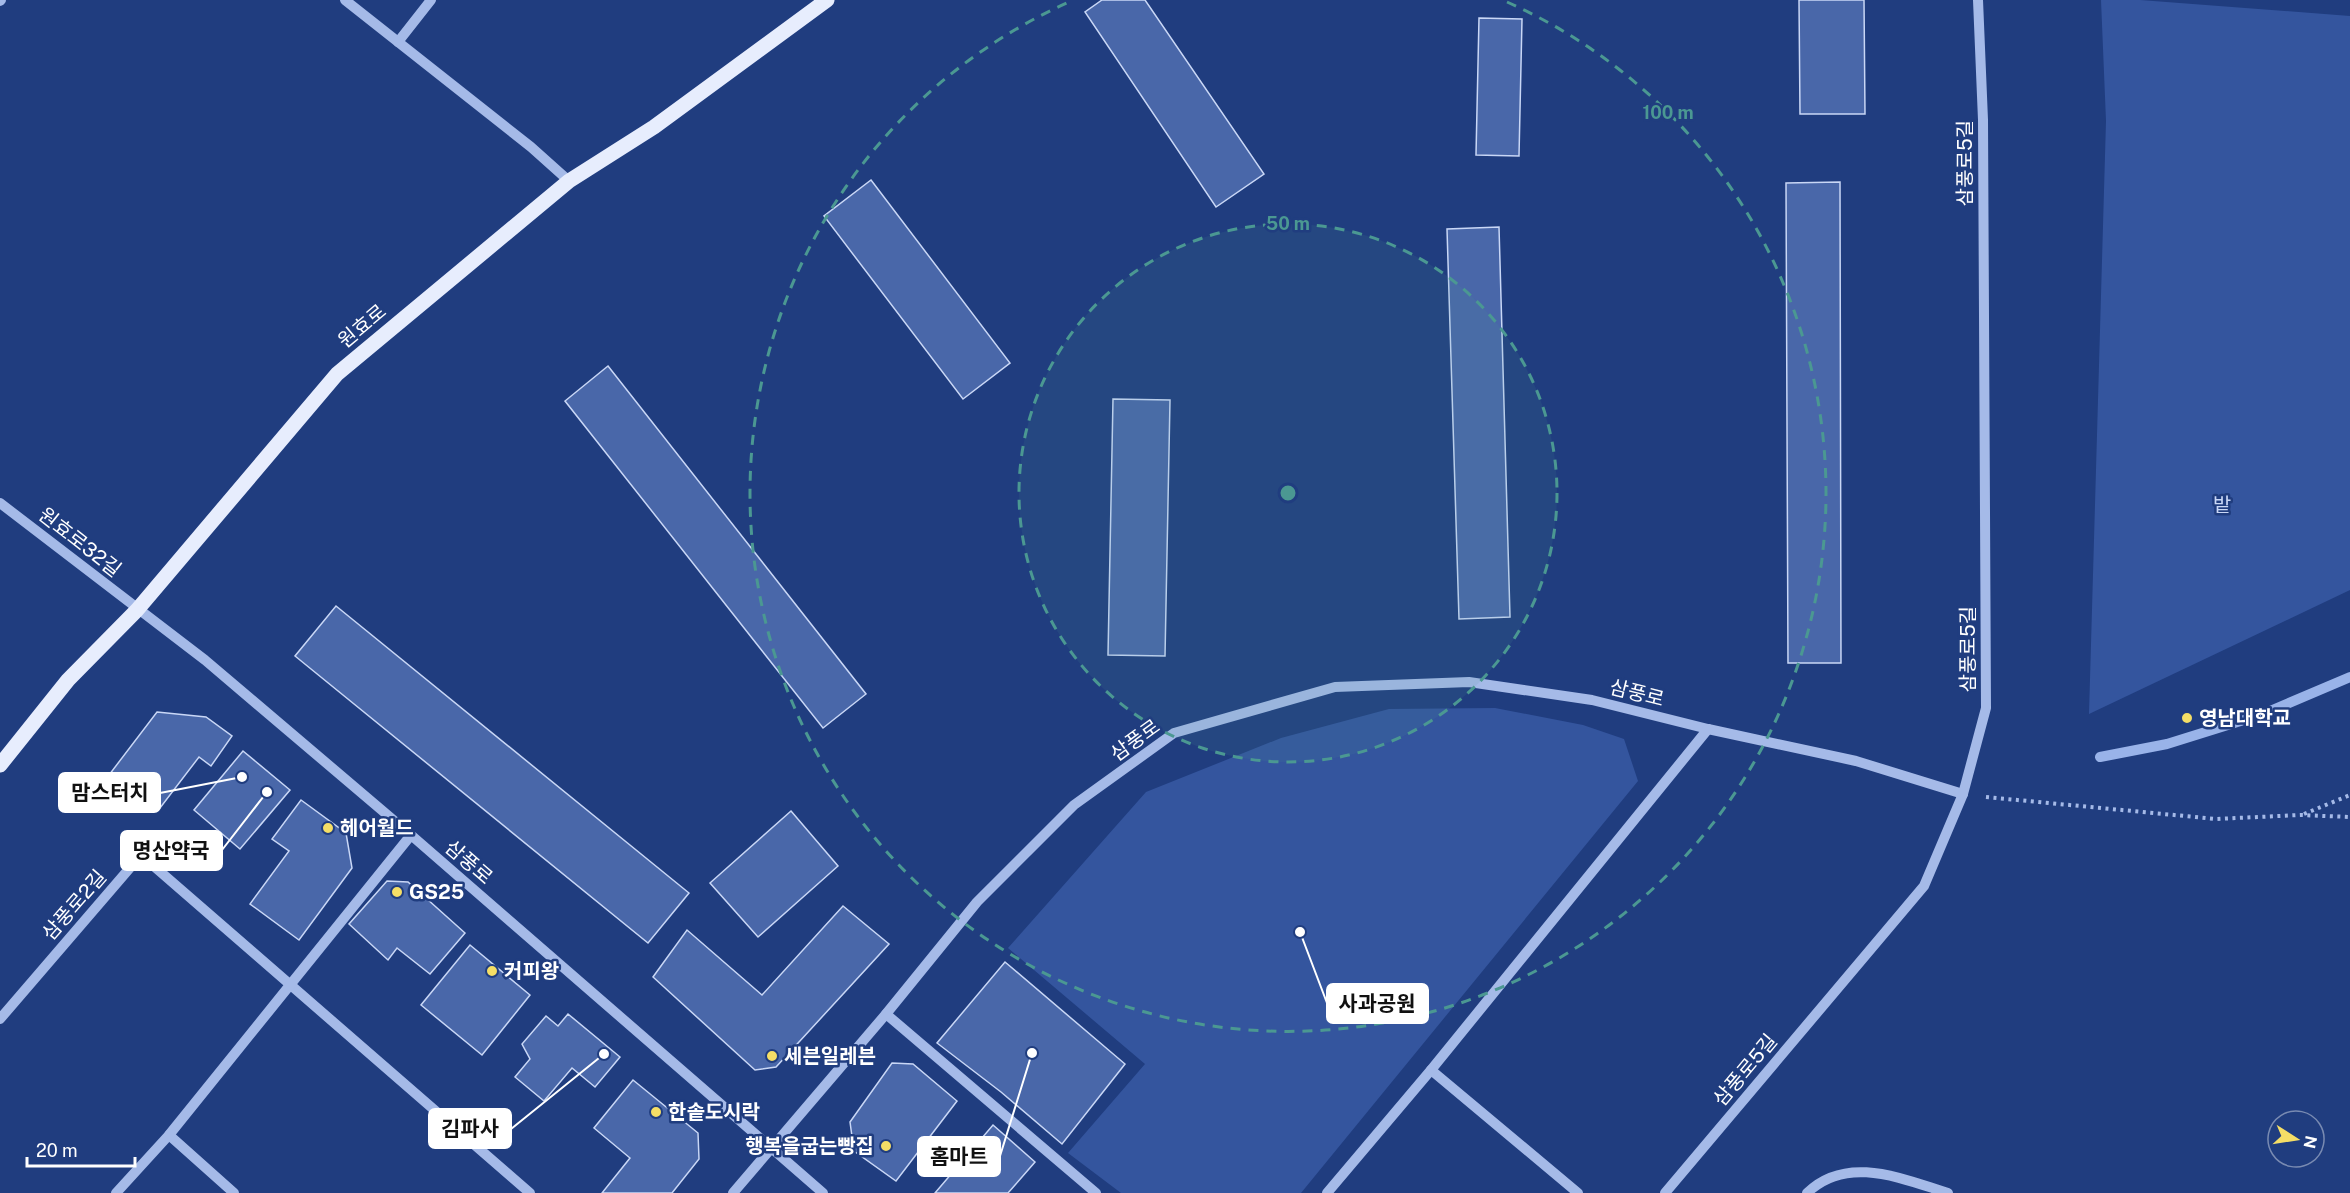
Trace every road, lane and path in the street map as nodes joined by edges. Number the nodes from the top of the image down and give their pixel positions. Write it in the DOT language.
graph roads {
  1 [pos="345,0"];
  2 [pos="431,0"];
  3 [pos="827,0"];
  4 [pos="1978,0"];
  5 [pos="399,42"];
  6 [pos="569,181"];
  7 [pos="0,503"];
  8 [pos="137,610"];
  9 [pos="1708,729"];
  10 [pos="0,765"];
  11 [pos="1963,795"];
  12 [pos="2350,795"];
  13 [pos="2300,816"];
  14 [pos="2350,817"];
  15 [pos="411,835"];
  16 [pos="290,983"];
  17 [pos="886,1014"];
  18 [pos="0,1018"];
  19 [pos="1431,1070"];
  20 [pos="169,1135"];
  21 [pos="771,1149"];
  22 [pos="116,1193"];
  23 [pos="234,1193"];
  24 [pos="530,1193"];
  25 [pos="733,1193"];
  26 [pos="823,1193"];
  27 [pos="1096,1193"];
  28 [pos="1327,1193"];
  29 [pos="1578,1193"];
  30 [pos="1665,1193"];
  31 [pos="1807,1193"];
  32 [pos="1948,1193"];
  1 -- 5 [label="street"];
  2 -- 5 [label="street"];
  3 -- 6 [label="main road, 원효로"];
  4 -- 11 [label="street, 삼풍로5길"];
  5 -- 6 [label="street"];
  6 -- 8 [label="main road, 원효로"];
  7 -- 8 [label="street, 원효로32길"];
  8 -- 10 [label="main road, 원효로"];
  8 -- 15 [label="street, 삼풍로"];
  9 -- 11 [label="street, 삼풍로"];
  9 -- 17 [label="street, 삼풍로"];
  9 -- 19 [label="street"];
  11 -- 13 [label="path"];
  11 -- 30 [label="street, 삼풍로5길"];
  12 -- 13 [label="path"];
  13 -- 14 [label="path"];
  15 -- 16 [label="street"];
  15 -- 21 [label="street, 삼풍로"];
  16 -- 18 [label="street, 삼풍로2길"];
  16 -- 20 [label="street"];
  16 -- 24 [label="street, 삼풍로2길"];
  17 -- 21 [label="street, 삼풍로"];
  17 -- 27 [label="street"];
  19 -- 28 [label="street"];
  19 -- 29 [label="street"];
  20 -- 22 [label="street"];
  20 -- 23 [label="street"];
  21 -- 25 [label="street, 삼풍로"];
  21 -- 26 [label="street, 삼풍로"];
  31 -- 32 [label="street"];
}
